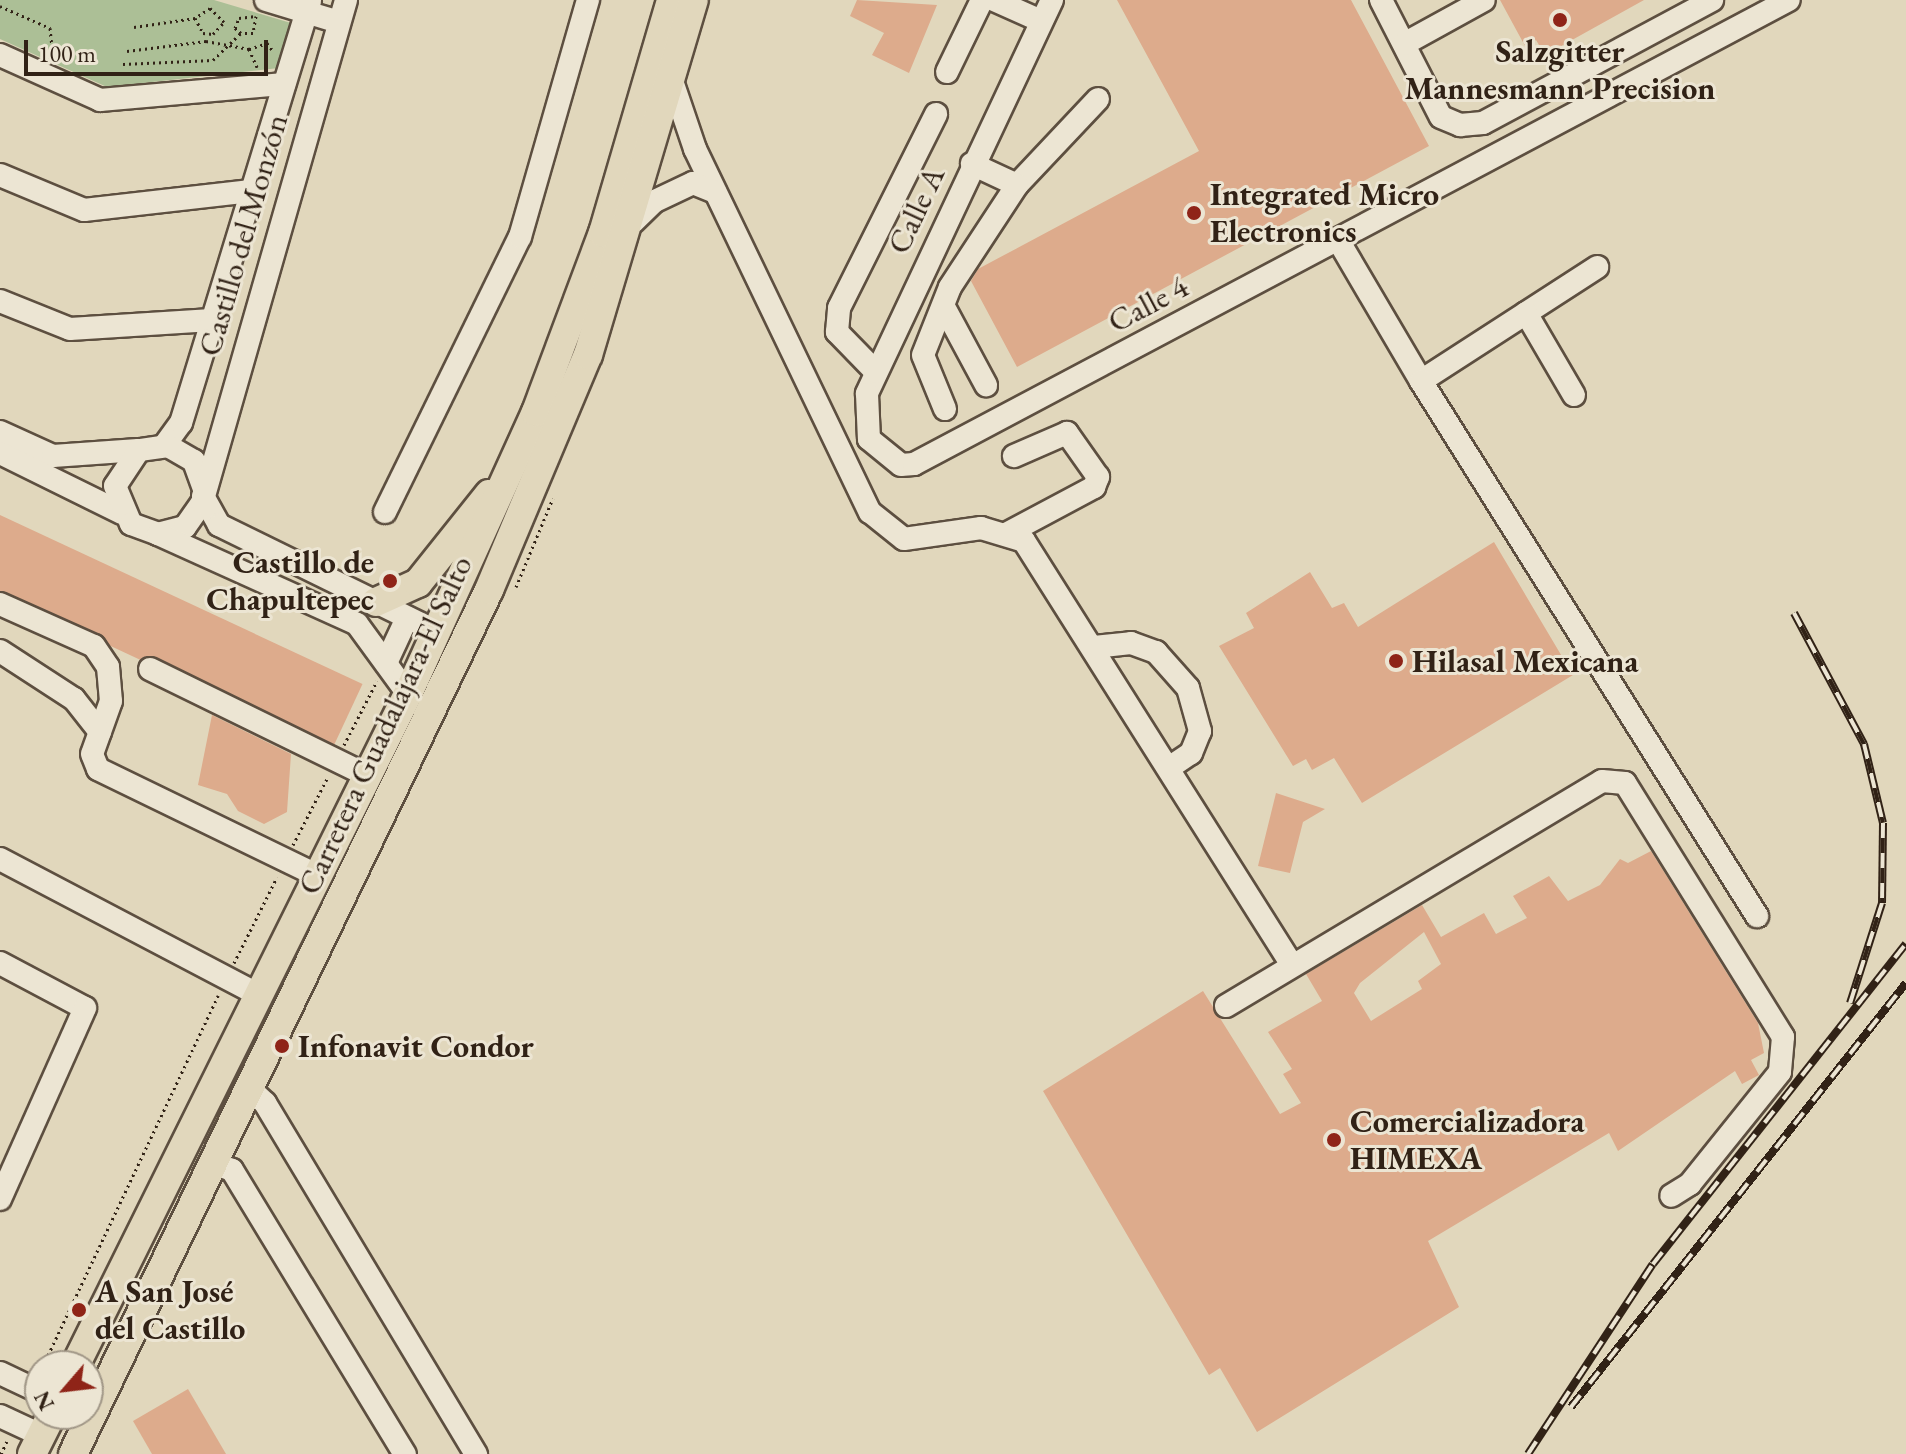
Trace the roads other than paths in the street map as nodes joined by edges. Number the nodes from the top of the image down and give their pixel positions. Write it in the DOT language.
graph roads {
  1 [pos="266,0"];
  2 [pos="346,0"];
  3 [pos="588,0"];
  4 [pos="671,0"];
  5 [pos="694,0"];
  6 [pos="982,0"];
  7 [pos="994,0"];
  8 [pos="1052,0"];
  9 [pos="1381,0"];
  10 [pos="1484,0"];
  11 [pos="1712,0"];
  12 [pos="1789,0"];
  13 [pos="309,6"];
  14 [pos="1041,21"];
  15 [pos="339,22"];
  16 [pos="1404,44"];
  17 [pos="0,55"];
  18 [pos="947,72"];
  19 [pos="671,78"];
  20 [pos="284,84"];
  21 [pos="1098,99"];
  22 [pos="936,114"];
  23 [pos="972,164"];
  24 [pos="0,175"];
  25 [pos="1017,185"];
  26 [pos="251,191"];
  27 [pos="715,192"];
  28 [pos="633,222"];
  29 [pos="1338,240"];
  30 [pos="1597,267"];
  31 [pos="0,301"];
  32 [pos="944,307"];
  33 [pos="1526,313"];
  34 [pos="212,320"];
  35 [pos="876,372"];
  36 [pos="1421,381"];
  37 [pos="986,385"];
  38 [pos="1574,395"];
  39 [pos="945,409"];
  40 [pos="0,432"];
  41 [pos="164,446"];
  42 [pos="139,450"];
  43 [pos="876,450"];
  44 [pos="0,453"];
  45 [pos="1014,456"];
  46 [pos="501,483"];
  47 [pos="204,492"];
  48 [pos="385,512"];
  49 [pos="122,513"];
  50 [pos="1008,533"];
  51 [pos="158,534"];
  52 [pos="376,602"];
  53 [pos="0,604"];
  54 [pos="420,624"];
  55 [pos="1094,647"];
  56 [pos="0,651"];
  57 [pos="386,663"];
  58 [pos="150,669"];
  59 [pos="408,694"];
  60 [pos="100,732"];
  61 [pos="1169,768"];
  62 [pos="368,776"];
  63 [pos="0,859"];
  64 [pos="318,876"];
  65 [pos="1757,916"];
  66 [pos="0,963"];
  67 [pos="1292,965"];
  68 [pos="259,995"];
  69 [pos="1226,1006"];
  70 [pos="249,1088"];
  71 [pos="213,1163"];
  72 [pos="1671,1196"];
  73 [pos="0,1199"];
  74 [pos="83,1350"];
  75 [pos="0,1373"];
  76 [pos="24,1384"];
  77 [pos="0,1416"];
  78 [pos="42,1434"];
  79 [pos="73,1454"];
  80 [pos="405,1454"];
  81 [pos="476,1454"];
  1 -- 13 [label="street"];
  2 -- 15 [label="street, Castillo del Monzón"];
  3 -- 48 [label="street"];
  4 -- 46 [label="main road, Carretera Guadalajara-El Salto"];
  5 -- 19 [label="main road, Carretera Guadalajara-El Salto"];
  6 -- 18 [label="street"];
  7 -- 14 [label="street"];
  8 -- 14 [label="street, Calle A"];
  9 -- 16 [label="street"];
  10 -- 16 [label="street"];
  11 -- 16 [label="street"];
  12 -- 29 [label="street, Calle 4"];
  13 -- 15 [label="street"];
  13 -- 20 [label="street, Castillo del Monzón"];
  14 -- 23 [label="street, Calle A"];
  15 -- 47 [label="street, Castillo del Monzón"];
  17 -- 20 [label="street"];
  19 -- 27 [label="street"];
  19 -- 28 [label="main road, Carretera Guadalajara-El Salto"];
  20 -- 26 [label="street, Castillo del Monzón"];
  21 -- 25 [label="street"];
  22 -- 35 [label="street"];
  23 -- 25 [label="street"];
  23 -- 35 [label="street, Calle A"];
  24 -- 26 [label="street"];
  25 -- 32 [label="street"];
  26 -- 34 [label="street, Castillo del Monzón"];
  27 -- 28 [label="street"];
  27 -- 50 [label="street"];
  28 -- 70 [label="main road, Carretera Guadalajara-El Salto"];
  29 -- 36 [label="street"];
  29 -- 43 [label="street, Calle 4"];
  30 -- 33 [label="street"];
  31 -- 34 [label="street"];
  32 -- 37 [label="street"];
  32 -- 39 [label="street"];
  33 -- 36 [label="street"];
  33 -- 38 [label="street"];
  34 -- 41 [label="street, Castillo del Monzón"];
  35 -- 43 [label="street, Calle A"];
  36 -- 65 [label="street"];
  40 -- 42 [label="street"];
  41 -- 42 [label="street"];
  41 -- 47 [label="street"];
  42 -- 49 [label="street"];
  44 -- 49 [label="street"];
  45 -- 50 [label="street"];
  46 -- 52 [label="main road"];
  46 -- 54 [label="main road, Carretera Guadalajara-El Salto"];
  47 -- 51 [label="street"];
  47 -- 52 [label="street"];
  49 -- 51 [label="street"];
  50 -- 55 [label="street"];
  51 -- 57 [label="street"];
  52 -- 54 [label="street"];
  53 -- 60 [label="street"];
  54 -- 57 [label="street"];
  54 -- 59 [label="main road, Carretera Guadalajara-El Salto"];
  55 -- 61 [label="street"];
  55 -- 61 [label="street"];
  56 -- 60 [label="street"];
  57 -- 59 [label="street"];
  58 -- 62 [label="street"];
  59 -- 62 [label="main road, Carretera Guadalajara-El Salto"];
  60 -- 64 [label="street"];
  61 -- 67 [label="street"];
  62 -- 64 [label="main road, Carretera Guadalajara-El Salto"];
  63 -- 68 [label="street"];
  64 -- 68 [label="main road, Carretera Guadalajara-El Salto"];
  66 -- 73 [label="street"];
  67 -- 69 [label="street"];
  67 -- 72 [label="street"];
  68 -- 74 [label="main road, Carretera Guadalajara-El Salto"];
  70 -- 71 [label="main road, Carretera Guadalajara-El Salto"];
  70 -- 81 [label="street"];
  71 -- 79 [label="main road, Carretera Guadalajara-El Salto"];
  71 -- 80 [label="street"];
  75 -- 76 [label="street"];
  77 -- 78 [label="street"];
}
